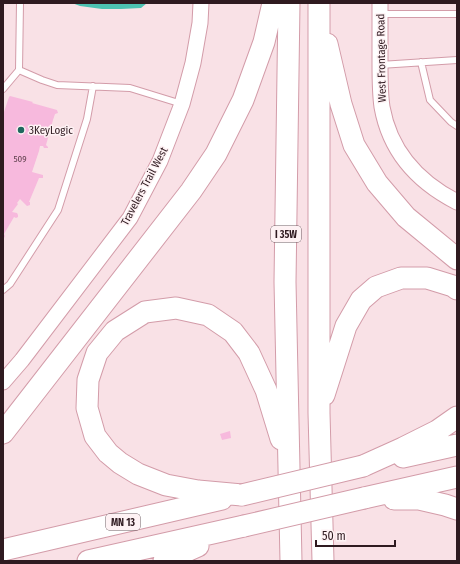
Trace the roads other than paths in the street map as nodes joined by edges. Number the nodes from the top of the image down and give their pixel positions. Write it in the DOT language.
graph roads {
  1 [pos="20,3"];
  2 [pos="201,3"];
  3 [pos="273,3"];
  4 [pos="289,3"];
  5 [pos="319,5"];
  6 [pos="380,8"];
  7 [pos="457,14"];
  8 [pos="457,60"];
  9 [pos="421,62"];
  10 [pos="380,65"];
  11 [pos="19,70"];
  12 [pos="93,86"];
  13 [pos="3,89"];
  14 [pos="182,104"];
  15 [pos="457,126"];
  16 [pos="457,202"];
  17 [pos="457,258"];
  18 [pos="457,289"];
  19 [pos="3,290"];
  20 [pos="3,382"];
  21 [pos="319,413"];
  22 [pos="457,417"];
  23 [pos="3,433"];
  24 [pos="457,445"];
  25 [pos="289,466"];
  26 [pos="364,466"];
  27 [pos="457,477"];
  28 [pos="242,495"];
  29 [pos="364,498"];
  30 [pos="457,509"];
  31 [pos="322,525"];
  32 [pos="244,526"];
  33 [pos="3,550"];
  34 [pos="88,561"];
  35 [pos="164,561"];
  36 [pos="291,561"];
  37 [pos="323,561"];
  38 [pos="332,561"];
  1 -- 11 [label="lane"];
  2 -- 14 [label="street, Travelers Trail West"];
  3 -- 23 [label="highway"];
  4 -- 25 [label="highway, I 35W"];
  5 -- 17 [label="highway"];
  5 -- 21 [label="highway"];
  6 -- 7 [label="lane"];
  6 -- 10 [label="street, West Frontage Road"];
  8 -- 9 [label="lane"];
  9 -- 10 [label="lane"];
  9 -- 15 [label="lane"];
  10 -- 16 [label="street, West Frontage Road"];
  11 -- 12 [label="lane"];
  11 -- 13 [label="lane"];
  12 -- 14 [label="lane"];
  12 -- 19 [label="lane"];
  14 -- 20 [label="street, Travelers Trail West"];
  18 -- 21 [label="highway"];
  21 -- 31 [label="highway"];
  22 -- 26 [label="highway"];
  24 -- 26 [label="highway, MN 13"];
  25 -- 28 [label="highway"];
  25 -- 36 [label="highway, I 35W"];
  26 -- 28 [label="highway, MN 13, bridge"];
  27 -- 29 [label="highway"];
  28 -- 33 [label="highway, MN 13"];
  29 -- 30 [label="highway"];
  29 -- 32 [label="highway, bridge"];
  31 -- 37 [label="highway"];
  31 -- 38 [label="highway"];
  32 -- 34 [label="highway"];
  32 -- 35 [label="highway"];
}
